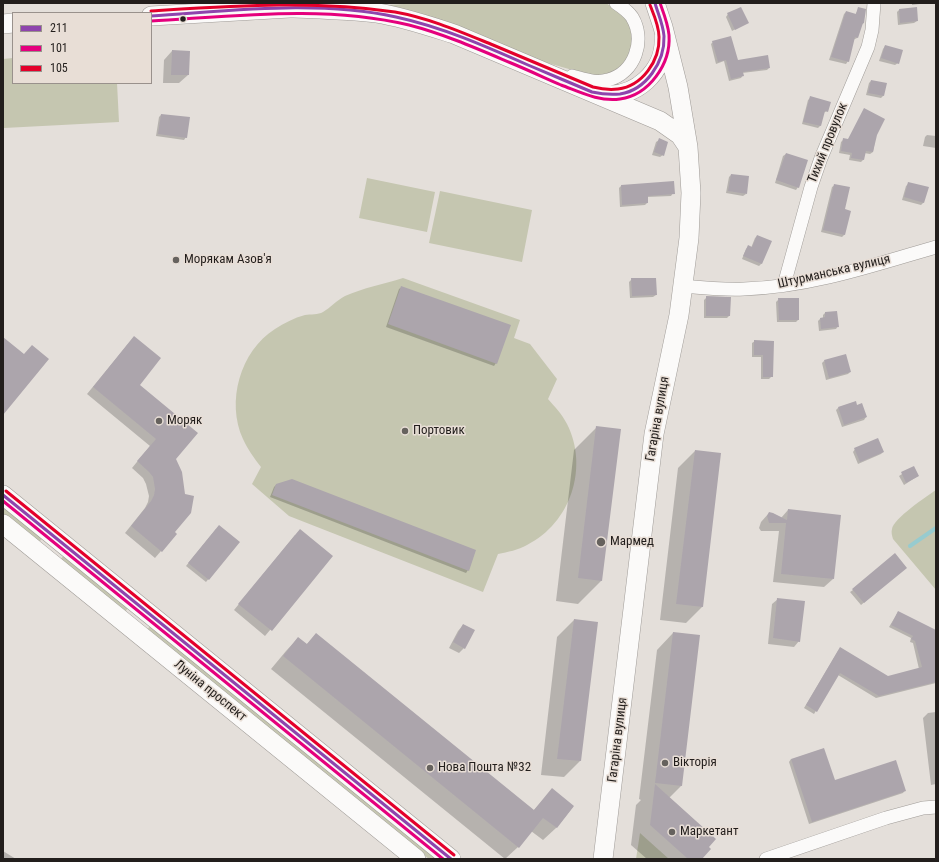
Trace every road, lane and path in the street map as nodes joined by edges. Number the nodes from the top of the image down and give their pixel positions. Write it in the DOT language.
graph roads {
  1 [pos="362,3"];
  2 [pos="616,3"];
  3 [pos="643,3"];
  4 [pos="655,3"];
  5 [pos="874,3"];
  6 [pos="294,8"];
  7 [pos="152,16"];
  8 [pos="663,28"];
  9 [pos="514,60"];
  10 [pos="592,92"];
  11 [pos="688,147"];
  12 [pos="936,247"];
  13 [pos="784,285"];
  14 [pos="683,286"];
  15 [pos="3,495"];
  16 [pos="3,524"];
  17 [pos="936,807"];
  18 [pos="606,839"];
  19 [pos="416,859"];
  20 [pos="451,859"];
  21 [pos="589,859"];
  22 [pos="603,859"];
  23 [pos="766,859"];
  1 -- 6 [label="street"];
  2 -- 9 [label="street"];
  3 -- 8 [label="street"];
  4 -- 8 [label="street, Гагаріна вулиця"];
  5 -- 13 [label="street, Тихий провулок"];
  6 -- 7 [label="street"];
  6 -- 9 [label="street"];
  8 -- 10 [label="street"];
  8 -- 11 [label="street, Гагаріна вулиця"];
  9 -- 10 [label="street"];
  10 -- 11 [label="street"];
  11 -- 14 [label="street, Гагаріна вулиця"];
  12 -- 13 [label="street, Штурманська вулиця"];
  13 -- 14 [label="street, Штурманська вулиця"];
  14 -- 18 [label="street, Гагаріна вулиця"];
  15 -- 20 [label="street, Луніна проспект"];
  16 -- 19 [label="street, Луніна проспект"];
  17 -- 23 [label="street"];
  18 -- 21 [label="street"];
  18 -- 22 [label="street, Гагаріна вулиця"];
}
